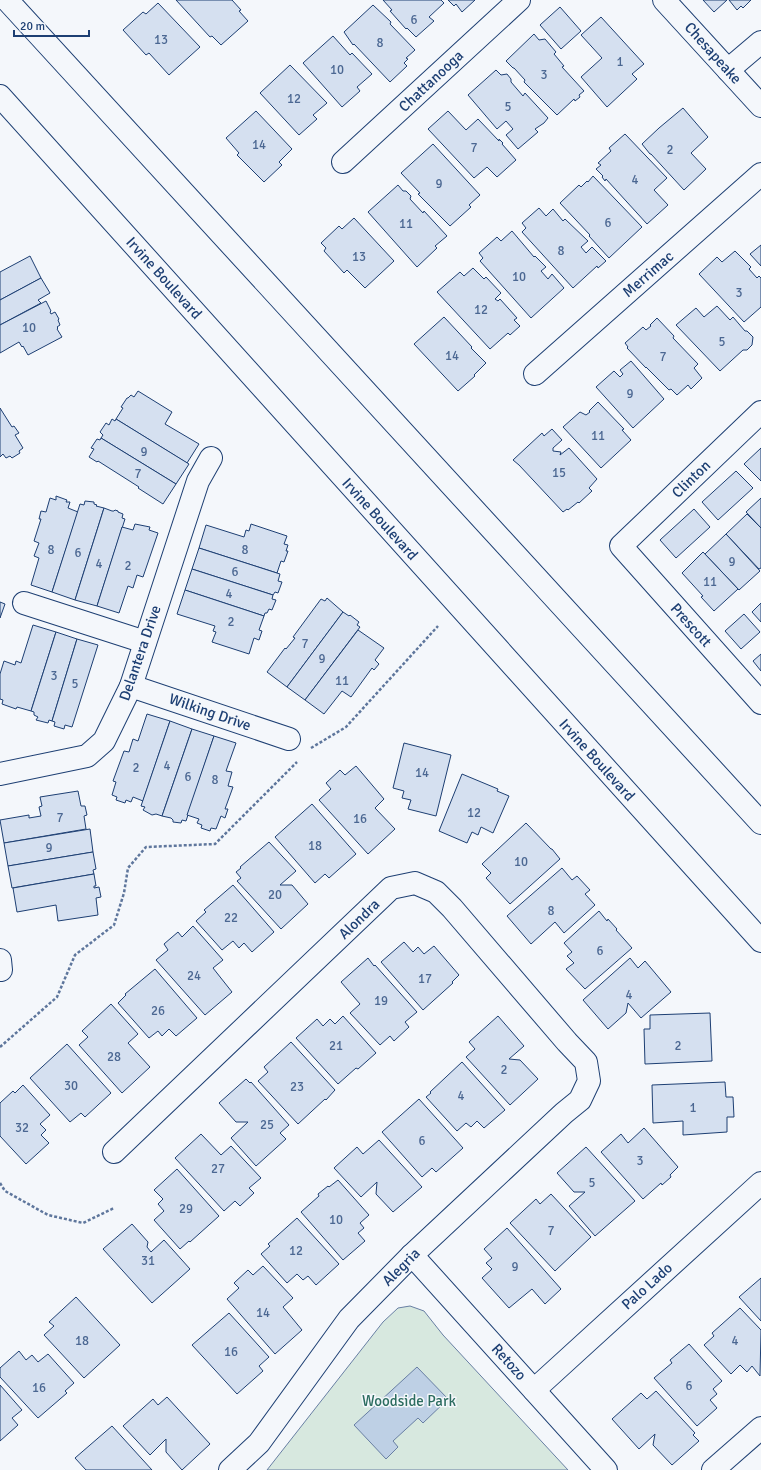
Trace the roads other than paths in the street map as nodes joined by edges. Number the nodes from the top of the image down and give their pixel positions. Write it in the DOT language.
graph roads {
  1 [pos="7,0"];
  2 [pos="519,0"];
  3 [pos="664,0"];
  4 [pos="761,42"];
  5 [pos="728,70"];
  6 [pos="0,96"];
  7 [pos="761,106"];
  8 [pos="344,162"];
  9 [pos="761,174"];
  10 [pos="535,374"];
  11 [pos="761,412"];
  12 [pos="211,458"];
  13 [pos="621,546"];
  14 [pos="24,602"];
  15 [pos="145,642"];
  16 [pos="131,686"];
  17 [pos="761,704"];
  18 [pos="289,739"];
  19 [pos="0,774"];
  20 [pos="761,823"];
  21 [pos="761,941"];
  22 [pos="589,1080"];
  23 [pos="114,1152"];
  24 [pos="761,1183"];
  25 [pos="412,1255"];
  26 [pos="534,1390"];
  27 [pos="761,1428"];
  28 [pos="230,1470"];
  29 [pos="606,1470"];
  30 [pos="713,1470"];
  1 -- 20 [label="street"];
  2 -- 8 [label="street, Chattanooga"];
  3 -- 5 [label="street, Chesapeake"];
  4 -- 5 [label="street"];
  5 -- 7 [label="street, Chesapeake"];
  6 -- 21 [label="street, Irvine Boulevard"];
  9 -- 10 [label="street, Merrimac"];
  11 -- 13 [label="street, Clinton"];
  12 -- 15 [label="street, Delantera Drive"];
  13 -- 17 [label="street, Prescott"];
  14 -- 15 [label="street"];
  15 -- 16 [label="street, Delantera Drive"];
  16 -- 18 [label="street, Wilking Drive"];
  16 -- 19 [label="street, Delantera Drive"];
  22 -- 23 [label="street, Alondra"];
  22 -- 25 [label="street, Alegria"];
  24 -- 26 [label="street, Palo Lado"];
  25 -- 26 [label="street, Retozo"];
  25 -- 28 [label="street, Alegria"];
  26 -- 29 [label="street, Retozo"];
  27 -- 30 [label="street"];
}
